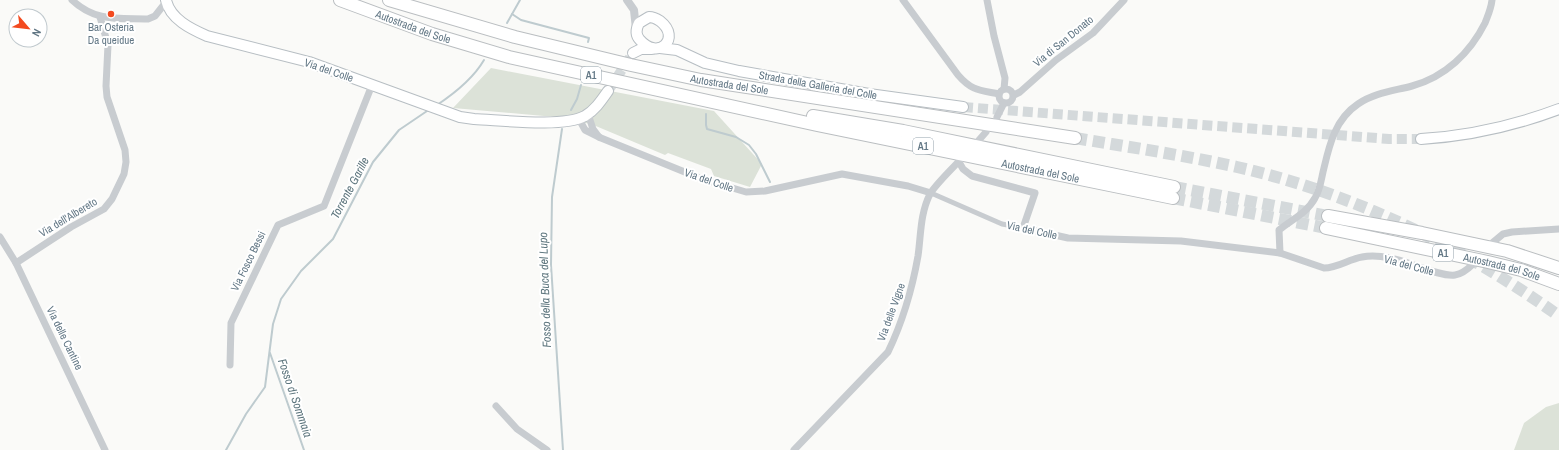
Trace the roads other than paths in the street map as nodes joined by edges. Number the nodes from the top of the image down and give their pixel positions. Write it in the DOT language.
graph roads {
  1 [pos="72,0"];
  2 [pos="340,0"];
  3 [pos="389,0"];
  4 [pos="628,0"];
  5 [pos="903,0"];
  6 [pos="987,0"];
  7 [pos="1124,0"];
  8 [pos="1492,0"];
  9 [pos="166,1"];
  10 [pos="634,10"];
  11 [pos="100,17"];
  12 [pos="649,17"];
  13 [pos="637,34"];
  14 [pos="669,35"];
  15 [pos="656,48"];
  16 [pos="677,50"];
  17 [pos="372,85"];
  18 [pos="1002,91"];
  19 [pos="608,92"];
  20 [pos="1014,95"];
  21 [pos="1004,103"];
  22 [pos="963,106"];
  23 [pos="1559,108"];
  24 [pos="584,116"];
  25 [pos="998,117"];
  26 [pos="986,132"];
  27 [pos="1075,138"];
  28 [pos="1421,139"];
  29 [pos="979,140"];
  30 [pos="1174,192"];
  31 [pos="931,193"];
  32 [pos="1328,216"];
  33 [pos="1023,228"];
  34 [pos="1326,228"];
  35 [pos="1559,229"];
  36 [pos="0,237"];
  37 [pos="1491,244"];
  38 [pos="1280,253"];
  39 [pos="16,263"];
  40 [pos="1473,264"];
  41 [pos="1559,268"];
  42 [pos="1559,284"];
  43 [pos="230,366"];
  44 [pos="496,406"];
  45 [pos="105,450"];
  46 [pos="547,450"];
  47 [pos="794,450"];
  1 -- 11 [label="street, Via del Colle"];
  2 -- 30 [label="highway, Autostrada del Sole / A1"];
  3 -- 27 [label="highway, Autostrada del Sole / A1"];
  4 -- 10 [label="street"];
  5 -- 18 [label="street"];
  6 -- 18 [label="street"];
  7 -- 20 [label="street, Via di San Donato"];
  8 -- 38 [label="street"];
  9 -- 11 [label="street, Via del Colle"];
  9 -- 17 [label="main road, Via del Colle"];
  10 -- 12 [label="street"];
  10 -- 13 [label="street"];
  11 -- 39 [label="street, Via dell'Albereto"];
  12 -- 13 [label="main road"];
  12 -- 14 [label="main road"];
  13 -- 15 [label="main road"];
  13 -- 15 [label="main road"];
  14 -- 15 [label="main road"];
  14 -- 16 [label="main road"];
  15 -- 16 [label="main road, Strada della Galleria del Colle"];
  16 -- 22 [label="main road, Strada della Galleria del Colle"];
  17 -- 24 [label="main road, Via del Colle"];
  17 -- 43 [label="street, Via Fosco Bessi"];
  18 -- 20 [label="street"];
  18 -- 21 [label="street"];
  19 -- 24 [label="main road"];
  20 -- 21 [label="street"];
  21 -- 25 [label="street"];
  23 -- 28 [label="main road"];
  24 -- 31 [label="street, Via del Colle"];
  26 -- 29 [label="street"];
  31 -- 33 [label="street, Via del Colle"];
  31 -- 33 [label="street"];
  31 -- 47 [label="street, Via delle Vigne"];
  32 -- 41 [label="highway, Autostrada del Sole / A1"];
  33 -- 38 [label="street, Via del Colle"];
  34 -- 42 [label="highway, Autostrada del Sole / A1"];
  35 -- 37 [label="street"];
  36 -- 39 [label="street, Via delle Cantine"];
  38 -- 40 [label="street, Via del Colle"];
  39 -- 45 [label="street, Via delle Cantine"];
  44 -- 46 [label="street"];
}
